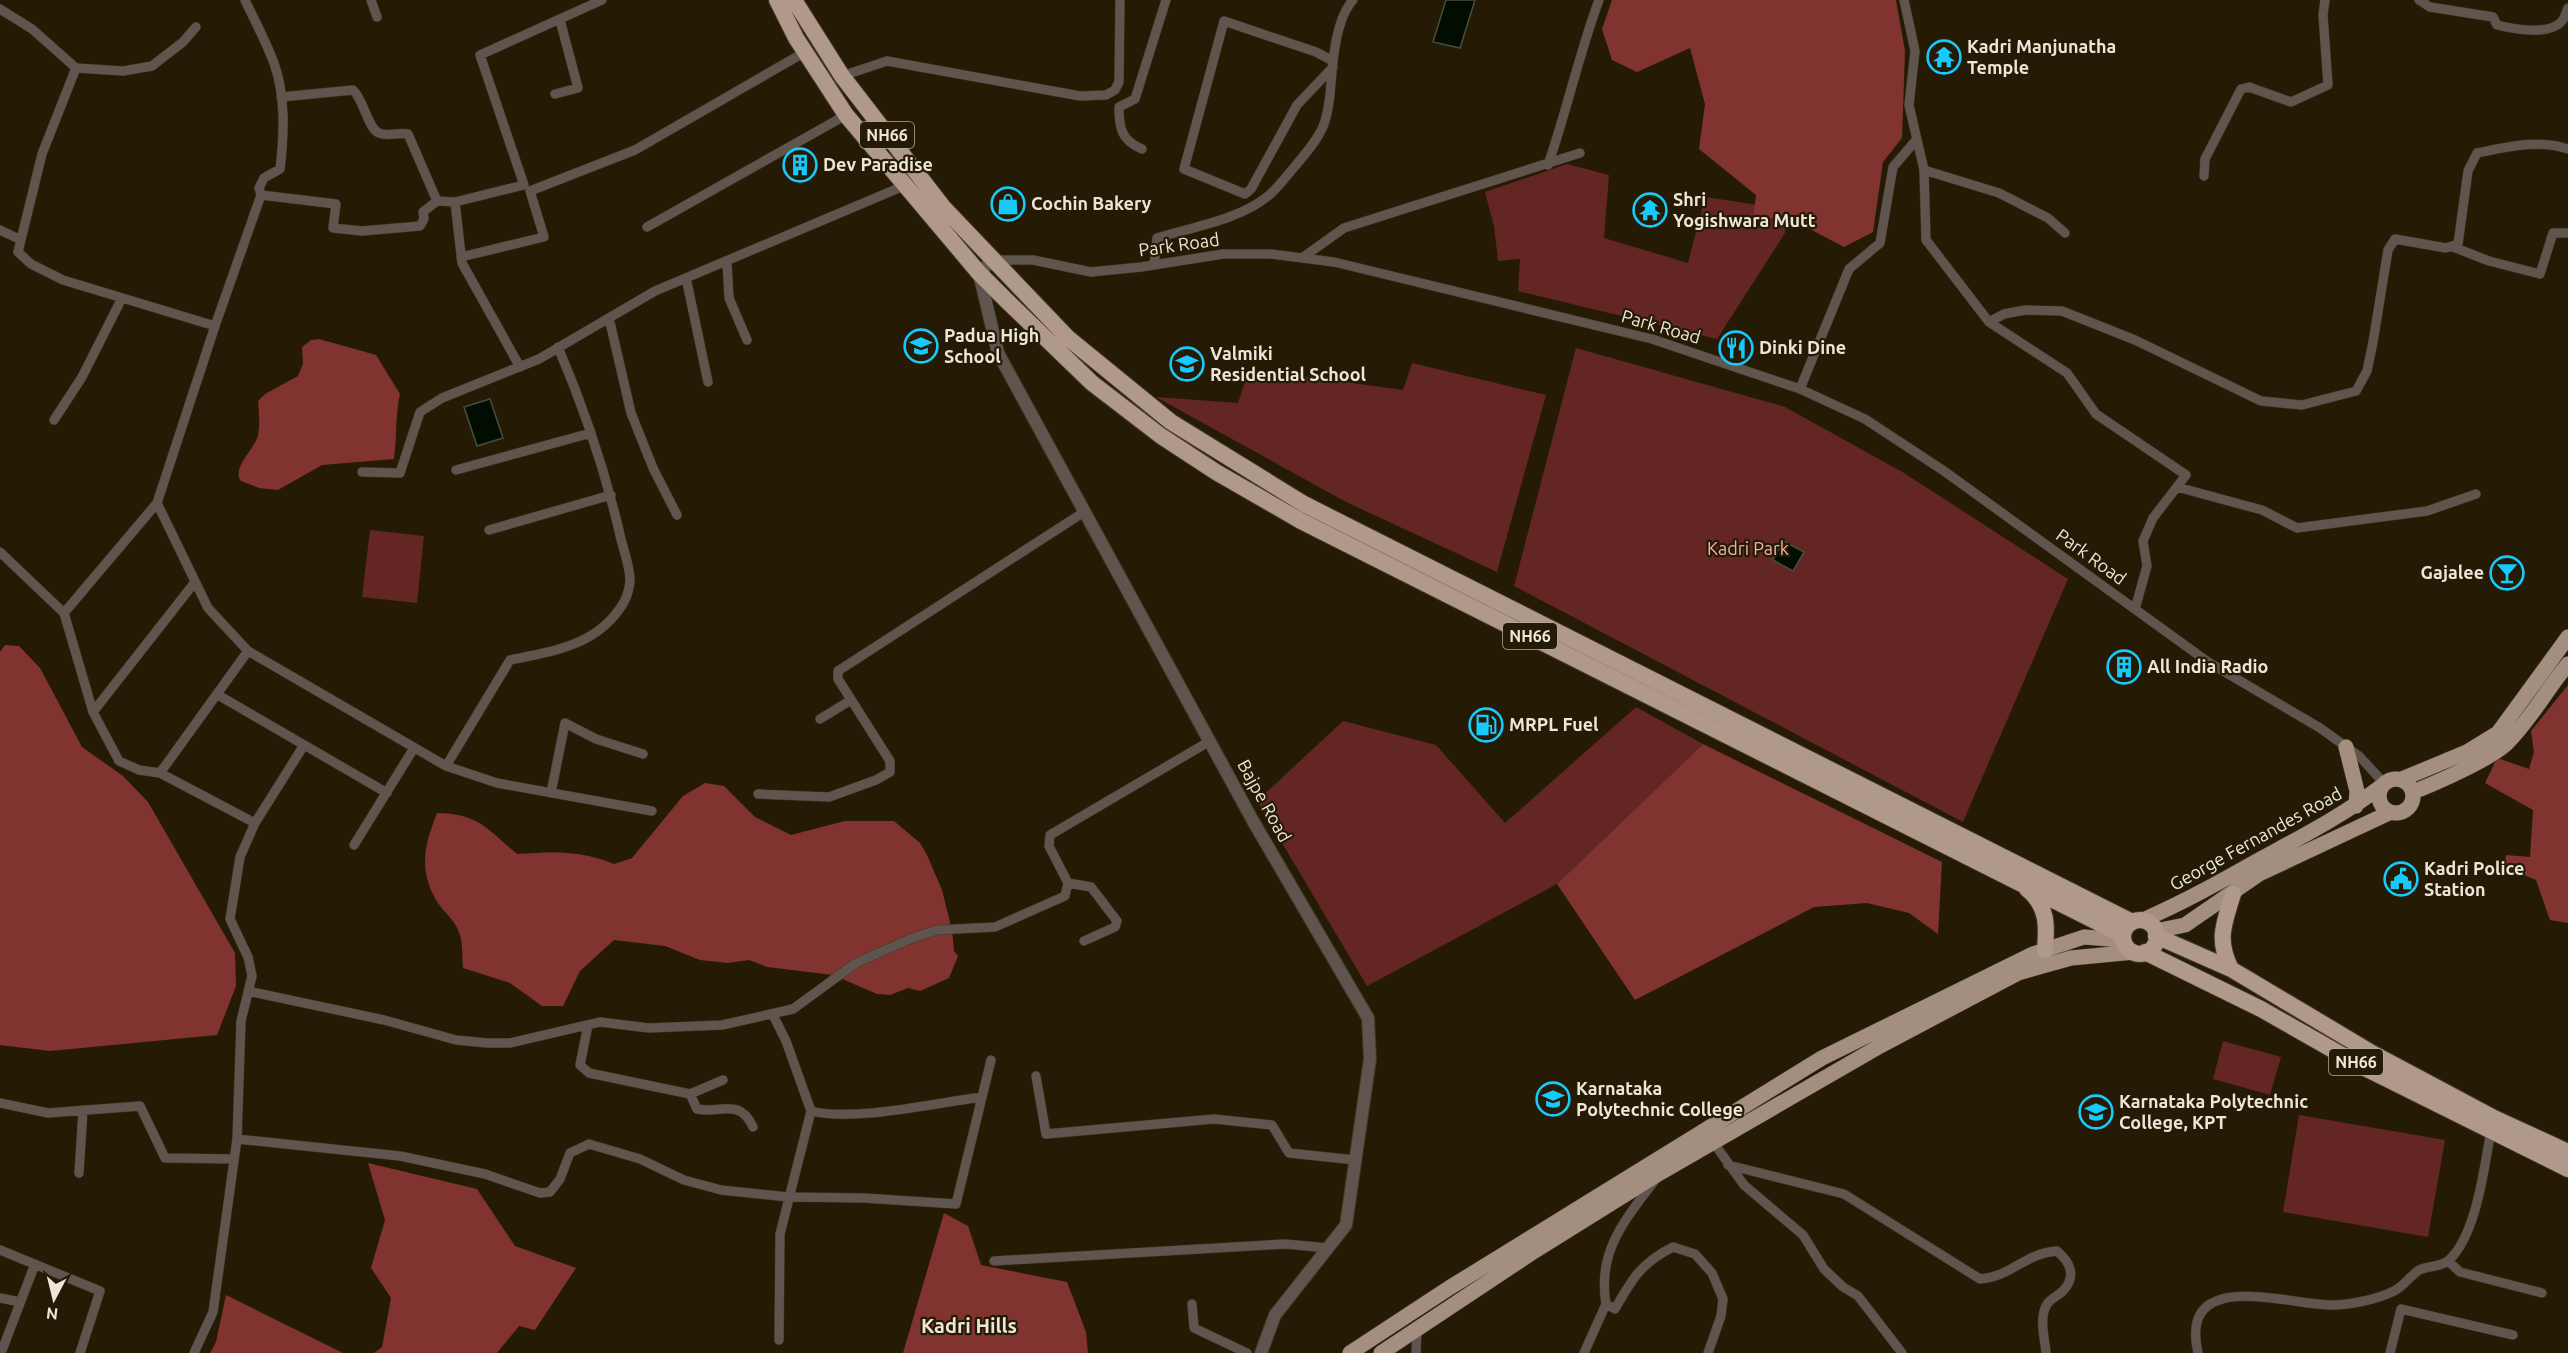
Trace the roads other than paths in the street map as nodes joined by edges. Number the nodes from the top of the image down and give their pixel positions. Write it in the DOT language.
graph roads {
  1 [pos="245,0"];
  2 [pos="371,0"];
  3 [pos="602,0"];
  4 [pos="777,0"];
  5 [pos="794,0"];
  6 [pos="1120,0"];
  7 [pos="1166,0"];
  8 [pos="1353,0"];
  9 [pos="1599,0"];
  10 [pos="1904,0"];
  11 [pos="2325,0"];
  12 [pos="2420,0"];
  13 [pos="2568,8"];
  14 [pos="0,9"];
  15 [pos="377,17"];
  16 [pos="560,20"];
  17 [pos="196,27"];
  18 [pos="805,52"];
  19 [pos="1333,64"];
  20 [pos="76,68"];
  21 [pos="842,76"];
  22 [pos="555,94"];
  23 [pos="281,97"];
  24 [pos="846,115"];
  25 [pos="1917,139"];
  26 [pos="1142,149"];
  27 [pos="2568,149"];
  28 [pos="1580,153"];
  29 [pos="1548,165"];
  30 [pos="1924,170"];
  31 [pos="2204,176"];
  32 [pos="906,185"];
  33 [pos="261,195"];
  34 [pos="437,201"];
  35 [pos="455,202"];
  36 [pos="647,226"];
  37 [pos="0,230"];
  38 [pos="2065,233"];
  39 [pos="2568,233"];
  40 [pos="21,240"];
  41 [pos="2453,247"];
  42 [pos="461,257"];
  43 [pos="1302,258"];
  44 [pos="992,260"];
  45 [pos="727,262"];
  46 [pos="1154,265"];
  47 [pos="979,273"];
  48 [pos="686,278"];
  49 [pos="121,300"];
  50 [pos="609,318"];
  51 [pos="1989,322"];
  52 [pos="215,326"];
  53 [pos="747,340"];
  54 [pos="558,347"];
  55 [pos="520,366"];
  56 [pos="708,382"];
  57 [pos="1800,389"];
  58 [pos="54,420"];
  59 [pos="591,434"];
  60 [pos="456,470"];
  61 [pos="362,472"];
  62 [pos="2177,487"];
  63 [pos="2476,494"];
  64 [pos="611,495"];
  65 [pos="157,503"];
  66 [pos="1084,512"];
  67 [pos="677,515"];
  68 [pos="489,530"];
  69 [pos="0,552"];
  70 [pos="195,582"];
  71 [pos="2135,609"];
  72 [pos="64,613"];
  73 [pos="2568,637"];
  74 [pos="248,651"];
  75 [pos="2568,664"];
  76 [pos="218,694"];
  77 [pos="851,700"];
  78 [pos="93,712"];
  79 [pos="820,719"];
  80 [pos="1210,741"];
  81 [pos="304,745"];
  82 [pos="2346,747"];
  83 [pos="414,748"];
  84 [pos="643,754"];
  85 [pos="446,766"];
  86 [pos="160,772"];
  87 [pos="2402,779"];
  88 [pos="2383,784"];
  89 [pos="2413,792"];
  90 [pos="387,793"];
  91 [pos="551,793"];
  92 [pos="758,794"];
  93 [pos="2356,806"];
  94 [pos="652,811"];
  95 [pos="2391,812"];
  96 [pos="255,823"];
  97 [pos="354,845"];
  98 [pos="2015,880"];
  99 [pos="1068,884"];
  100 [pos="2233,894"];
  101 [pos="2139,936"];
  102 [pos="1084,941"];
  103 [pos="2044,950"];
  104 [pos="2023,965"];
  105 [pos="2231,969"];
  106 [pos="248,991"];
  107 [pos="773,1015"];
  108 [pos="588,1025"];
  109 [pos="991,1060"];
  110 [pos="1036,1076"];
  111 [pos="723,1080"];
  112 [pos="690,1094"];
  113 [pos="982,1097"];
  114 [pos="0,1103"];
  115 [pos="83,1110"];
  116 [pos="811,1111"];
  117 [pos="753,1127"];
  118 [pos="2491,1131"];
  119 [pos="237,1139"];
  120 [pos="1713,1142"];
  121 [pos="2568,1152"];
  122 [pos="234,1159"];
  123 [pos="1355,1160"];
  124 [pos="1666,1164"];
  125 [pos="1728,1165"];
  126 [pos="2568,1168"];
  127 [pos="79,1173"];
  128 [pos="788,1197"];
  129 [pos="1328,1248"];
  130 [pos="0,1250"];
  131 [pos="994,1261"];
  132 [pos="2448,1261"];
  133 [pos="35,1264"];
  134 [pos="2542,1293"];
  135 [pos="0,1298"];
  136 [pos="20,1302"];
  137 [pos="1192,1304"];
  138 [pos="1606,1304"];
  139 [pos="1417,1329"];
  140 [pos="2513,1335"];
  141 [pos="779,1340"];
  142 [pos="1899,1352"];
  143 [pos="1,1353"];
  144 [pos="80,1353"];
  145 [pos="194,1353"];
  146 [pos="1247,1353"];
  147 [pos="1261,1353"];
  148 [pos="1350,1353"];
  149 [pos="1381,1353"];
  150 [pos="1416,1353"];
  151 [pos="1584,1353"];
  152 [pos="1708,1353"];
  153 [pos="2046,1353"];
  154 [pos="2198,1353"];
  155 [pos="2390,1353"];
  1 -- 23 [label="street"];
  2 -- 15 [label="street"];
  3 -- 16 [label="street"];
  4 -- 18 [label="highway, NH66"];
  5 -- 21 [label="highway, NH66"];
  6 -- 21 [label="street"];
  7 -- 26 [label="street"];
  8 -- 19 [label="street"];
  9 -- 29 [label="street"];
  10 -- 25 [label="street"];
  11 -- 31 [label="street"];
  12 -- 13 [label="street"];
  14 -- 20 [label="street"];
  16 -- 22 [label="street"];
  16 -- 35 [label="street"];
  17 -- 20 [label="street"];
  18 -- 24 [label="highway, NH66"];
  18 -- 42 [label="street"];
  19 -- 19 [label="street"];
  19 -- 46 [label="street"];
  20 -- 40 [label="street"];
  21 -- 44 [label="highway, NH66"];
  23 -- 33 [label="street"];
  23 -- 34 [label="street"];
  24 -- 32 [label="highway, NH66"];
  24 -- 36 [label="street"];
  25 -- 30 [label="street"];
  25 -- 57 [label="street"];
  27 -- 41 [label="street"];
  28 -- 29 [label="street"];
  29 -- 43 [label="street"];
  30 -- 38 [label="street"];
  30 -- 51 [label="street"];
  32 -- 45 [label="street"];
  32 -- 47 [label="highway, NH66"];
  33 -- 34 [label="street"];
  33 -- 52 [label="street"];
  34 -- 35 [label="street"];
  35 -- 42 [label="street"];
  37 -- 40 [label="street"];
  39 -- 41 [label="street"];
  40 -- 49 [label="street"];
  41 -- 51 [label="street"];
  42 -- 55 [label="street"];
  43 -- 46 [label="street, Park Road"];
  43 -- 57 [label="street, Park Road"];
  44 -- 46 [label="street, Park Road"];
  44 -- 47 [label="street"];
  44 -- 101 [label="highway, NH66"];
  45 -- 48 [label="street"];
  45 -- 53 [label="street"];
  47 -- 66 [label="street, Bajpe Road"];
  47 -- 98 [label="highway, NH66"];
  48 -- 50 [label="street"];
  48 -- 56 [label="street"];
  49 -- 52 [label="street"];
  49 -- 58 [label="street"];
  50 -- 54 [label="street"];
  50 -- 67 [label="street"];
  51 -- 62 [label="street"];
  52 -- 65 [label="street"];
  54 -- 55 [label="street"];
  54 -- 59 [label="street"];
  55 -- 61 [label="street"];
  57 -- 71 [label="street, Park Road"];
  59 -- 60 [label="street"];
  59 -- 64 [label="street"];
  62 -- 63 [label="street"];
  62 -- 71 [label="street"];
  64 -- 68 [label="street"];
  64 -- 85 [label="street"];
  65 -- 70 [label="street"];
  65 -- 72 [label="street"];
  66 -- 77 [label="street"];
  66 -- 80 [label="street, Bajpe Road"];
  69 -- 72 [label="street"];
  70 -- 74 [label="street"];
  70 -- 78 [label="street"];
  71 -- 82 [label="street, Park Road"];
  72 -- 78 [label="street"];
  73 -- 87 [label="main road, George Fernandes Road"];
  74 -- 76 [label="street"];
  74 -- 83 [label="street"];
  75 -- 89 [label="main road, George Fernandes Road"];
  76 -- 81 [label="street"];
  76 -- 86 [label="street"];
  77 -- 79 [label="street"];
  77 -- 92 [label="street"];
  78 -- 86 [label="street"];
  80 -- 99 [label="street"];
  80 -- 123 [label="street, Bajpe Road"];
  81 -- 90 [label="street"];
  81 -- 96 [label="street"];
  82 -- 88 [label="street, Park Road"];
  82 -- 93 [label="main road"];
  83 -- 85 [label="street"];
  83 -- 90 [label="street"];
  84 -- 91 [label="street"];
  85 -- 91 [label="street"];
  86 -- 96 [label="street"];
  87 -- 88 [label="main road, George Fernandes Road"];
  87 -- 89 [label="main road"];
  88 -- 93 [label="main road, George Fernandes Road"];
  88 -- 95 [label="main road"];
  89 -- 95 [label="main road, George Fernandes Road"];
  90 -- 97 [label="street"];
  91 -- 94 [label="street"];
  93 -- 101 [label="main road, George Fernandes Road"];
  95 -- 100 [label="main road, George Fernandes Road"];
  96 -- 106 [label="street"];
  98 -- 101 [label="highway, NH66"];
  98 -- 103 [label="highway"];
  99 -- 102 [label="street"];
  99 -- 107 [label="street"];
  100 -- 101 [label="main road, George Fernandes Road"];
  100 -- 105 [label="highway"];
  101 -- 103 [label="main road"];
  101 -- 104 [label="main road"];
  101 -- 105 [label="highway, NH66"];
  101 -- 118 [label="highway, NH66"];
  103 -- 104 [label="main road"];
  104 -- 120 [label="main road"];
  104 -- 124 [label="main road"];
  105 -- 121 [label="highway, NH66"];
  106 -- 108 [label="street"];
  106 -- 119 [label="street"];
  107 -- 108 [label="street"];
  107 -- 116 [label="street"];
  108 -- 112 [label="street"];
  109 -- 113 [label="street"];
  110 -- 123 [label="street"];
  111 -- 112 [label="street"];
  112 -- 117 [label="street"];
  113 -- 116 [label="street"];
  113 -- 128 [label="street"];
  114 -- 115 [label="street"];
  115 -- 122 [label="street"];
  115 -- 127 [label="street"];
  116 -- 128 [label="street"];
  118 -- 126 [label="highway, NH66"];
  118 -- 132 [label="street"];
  119 -- 122 [label="street"];
  119 -- 128 [label="street"];
  120 -- 124 [label="main road"];
  120 -- 125 [label="street"];
  122 -- 145 [label="street"];
  123 -- 129 [label="street, Bajpe Road"];
  124 -- 138 [label="street"];
  124 -- 139 [label="main road"];
  124 -- 148 [label="main road"];
  125 -- 142 [label="street"];
  125 -- 153 [label="street"];
  128 -- 141 [label="street"];
  129 -- 131 [label="street"];
  129 -- 147 [label="street, Bajpe Road"];
  130 -- 133 [label="street"];
  132 -- 134 [label="street"];
  132 -- 154 [label="street"];
  133 -- 136 [label="street"];
  133 -- 144 [label="street"];
  135 -- 136 [label="street"];
  136 -- 143 [label="street"];
  137 -- 146 [label="street"];
  138 -- 151 [label="street"];
  138 -- 152 [label="street"];
  139 -- 149 [label="main road"];
  139 -- 150 [label="street"];
  140 -- 155 [label="street"];
}
